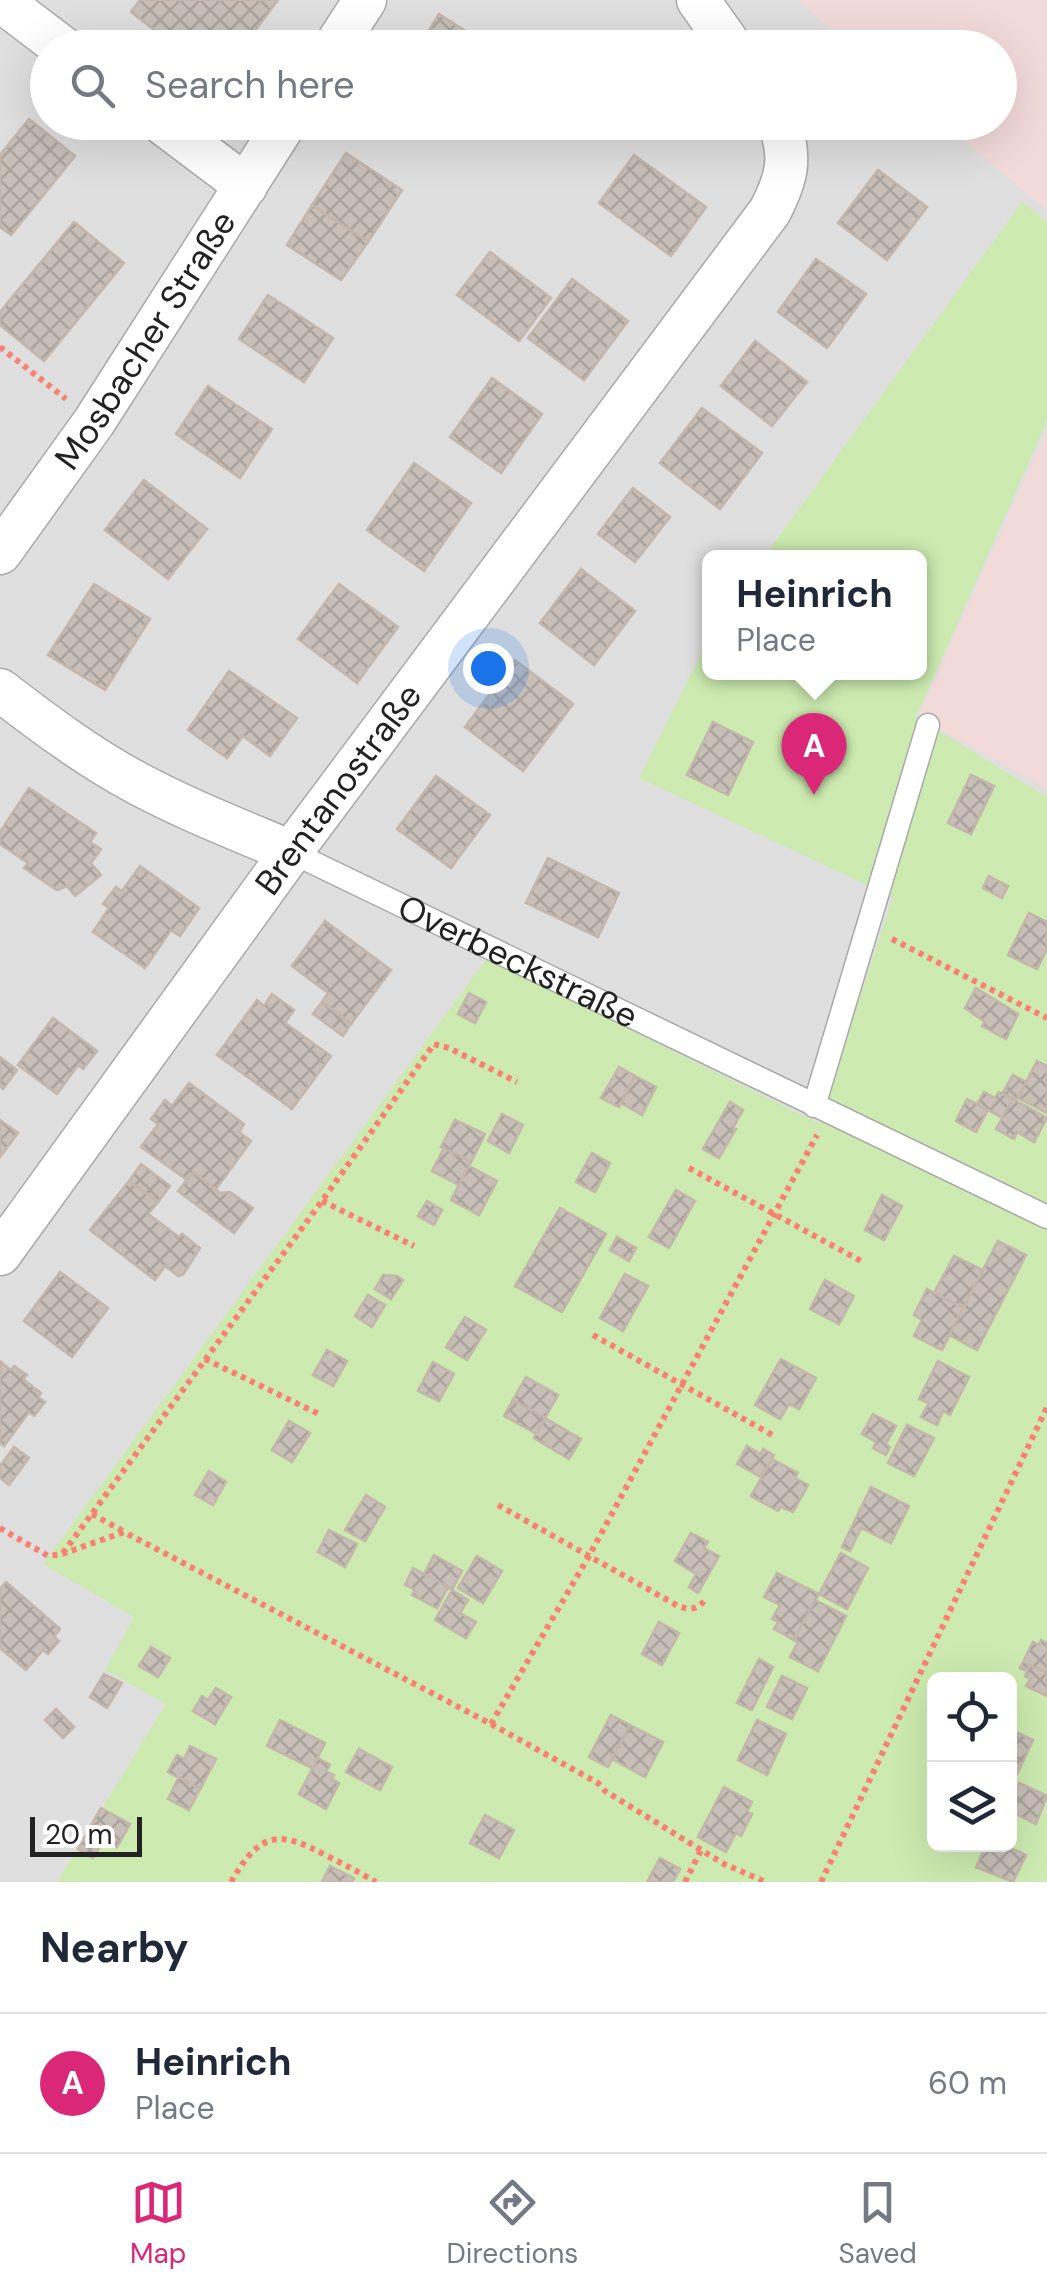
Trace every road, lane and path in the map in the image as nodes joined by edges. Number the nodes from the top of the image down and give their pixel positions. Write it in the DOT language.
graph roads {
  1 [pos="0,0"];
  2 [pos="364,0"];
  3 [pos="698,0"];
  4 [pos="39,30"];
  5 [pos="345,30"];
  6 [pos="719,30"];
  7 [pos="185,140"];
  8 [pos="275,140"];
  9 [pos="785,140"];
  10 [pos="246,186"];
  11 [pos="0,348"];
  12 [pos="68,400"];
  13 [pos="0,553"];
  14 [pos="0,690"];
  15 [pos="928,725"];
  16 [pos="291,852"];
  17 [pos="892,939"];
  18 [pos="1047,1018"];
  19 [pos="517,1082"];
  20 [pos="822,1110"];
  21 [pos="689,1168"];
  22 [pos="322,1201"];
  23 [pos="775,1215"];
  24 [pos="1047,1216"];
  25 [pos="414,1246"];
  26 [pos="0,1254"];
  27 [pos="863,1262"];
  28 [pos="593,1335"];
  29 [pos="205,1360"];
  30 [pos="682,1385"];
  31 [pos="1047,1407"];
  32 [pos="320,1414"];
  33 [pos="776,1437"];
  34 [pos="498,1505"];
  35 [pos="92,1514"];
  36 [pos="0,1528"];
  37 [pos="124,1532"];
  38 [pos="62,1554"];
  39 [pos="589,1556"];
  40 [pos="705,1600"];
  41 [pos="491,1724"];
  42 [pos="701,1850"];
  43 [pos="231,1882"];
  44 [pos="376,1882"];
  45 [pos="684,1882"];
  46 [pos="766,1882"];
  47 [pos="821,1882"];
  1 -- 4 [label="street"];
  2 -- 5 [label="street"];
  3 -- 6 [label="street"];
  7 -- 10 [label="street"];
  8 -- 10 [label="street, Mosbacher Straße"];
  9 -- 16 [label="street, Brentanostraße"];
  10 -- 13 [label="street, Mosbacher Straße"];
  11 -- 12 [label="path"];
  14 -- 16 [label="street, Overbeckstraße"];
  15 -- 20 [label="lane"];
  16 -- 20 [label="lane, Overbeckstraße"];
  16 -- 26 [label="street, Brentanostraße"];
  17 -- 18 [label="path"];
  19 -- 22 [label="path"];
  20 -- 23 [label="path"];
  20 -- 24 [label="lane, Overbeckstraße"];
  21 -- 23 [label="path"];
  22 -- 25 [label="path"];
  22 -- 29 [label="path"];
  23 -- 27 [label="path"];
  23 -- 30 [label="path"];
  28 -- 30 [label="path"];
  29 -- 32 [label="path"];
  29 -- 35 [label="path"];
  30 -- 33 [label="path"];
  30 -- 39 [label="path"];
  31 -- 47 [label="path"];
  34 -- 39 [label="path"];
  35 -- 37 [label="path"];
  35 -- 38 [label="path"];
  36 -- 38 [label="path"];
  37 -- 38 [label="path"];
  37 -- 41 [label="path"];
  39 -- 40 [label="path"];
  39 -- 41 [label="path"];
  41 -- 42 [label="path"];
  42 -- 45 [label="path"];
  42 -- 46 [label="path"];
  43 -- 44 [label="path"];
}
